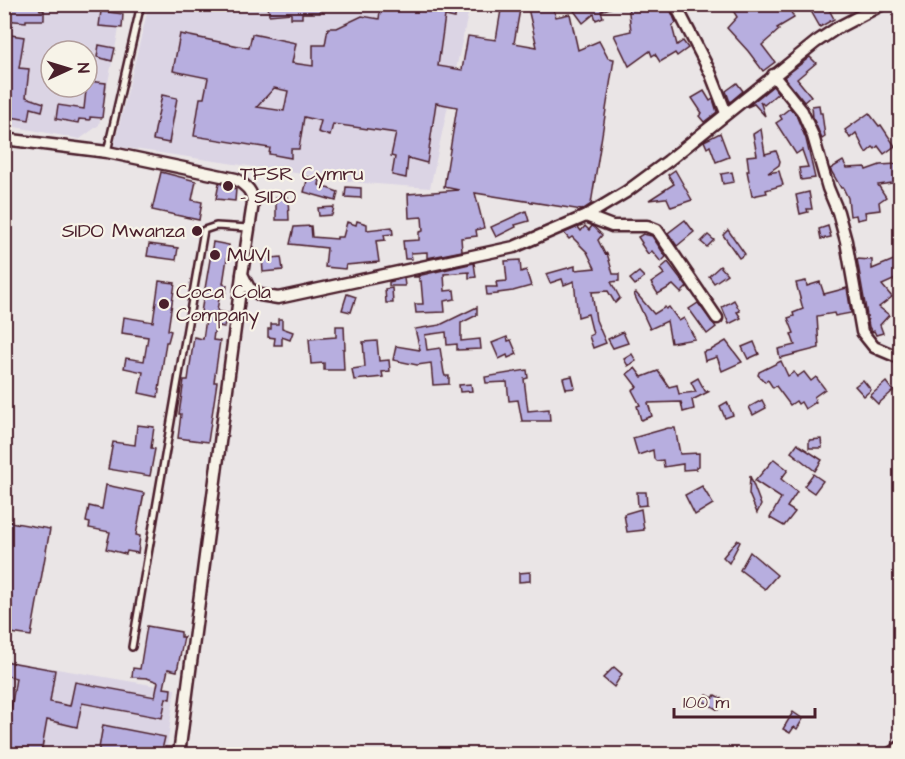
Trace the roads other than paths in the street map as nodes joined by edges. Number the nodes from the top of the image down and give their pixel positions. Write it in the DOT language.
graph roads {
  1 [pos="141,4"];
  2 [pos="675,4"];
  3 [pos="884,4"];
  4 [pos="773,75"];
  5 [pos="726,113"];
  6 [pos="4,139"];
  7 [pos="106,152"];
  8 [pos="586,216"];
  9 [pos="249,228"];
  10 [pos="242,274"];
  11 [pos="717,318"];
  12 [pos="900,358"];
  13 [pos="132,647"];
  14 [pos="900,747"];
  15 [pos="179,754"];
  16 [pos="890,754"];
  1 -- 7 [label="lane"];
  2 -- 5 [label="street"];
  3 -- 4 [label="street"];
  4 -- 5 [label="street"];
  4 -- 12 [label="street"];
  5 -- 8 [label="street"];
  6 -- 7 [label="street"];
  7 -- 9 [label="street"];
  8 -- 10 [label="street"];
  8 -- 11 [label="street"];
  9 -- 10 [label="street"];
  9 -- 13 [label="lane"];
  10 -- 15 [label="street"];
  14 -- 16 [label="street"];
}
